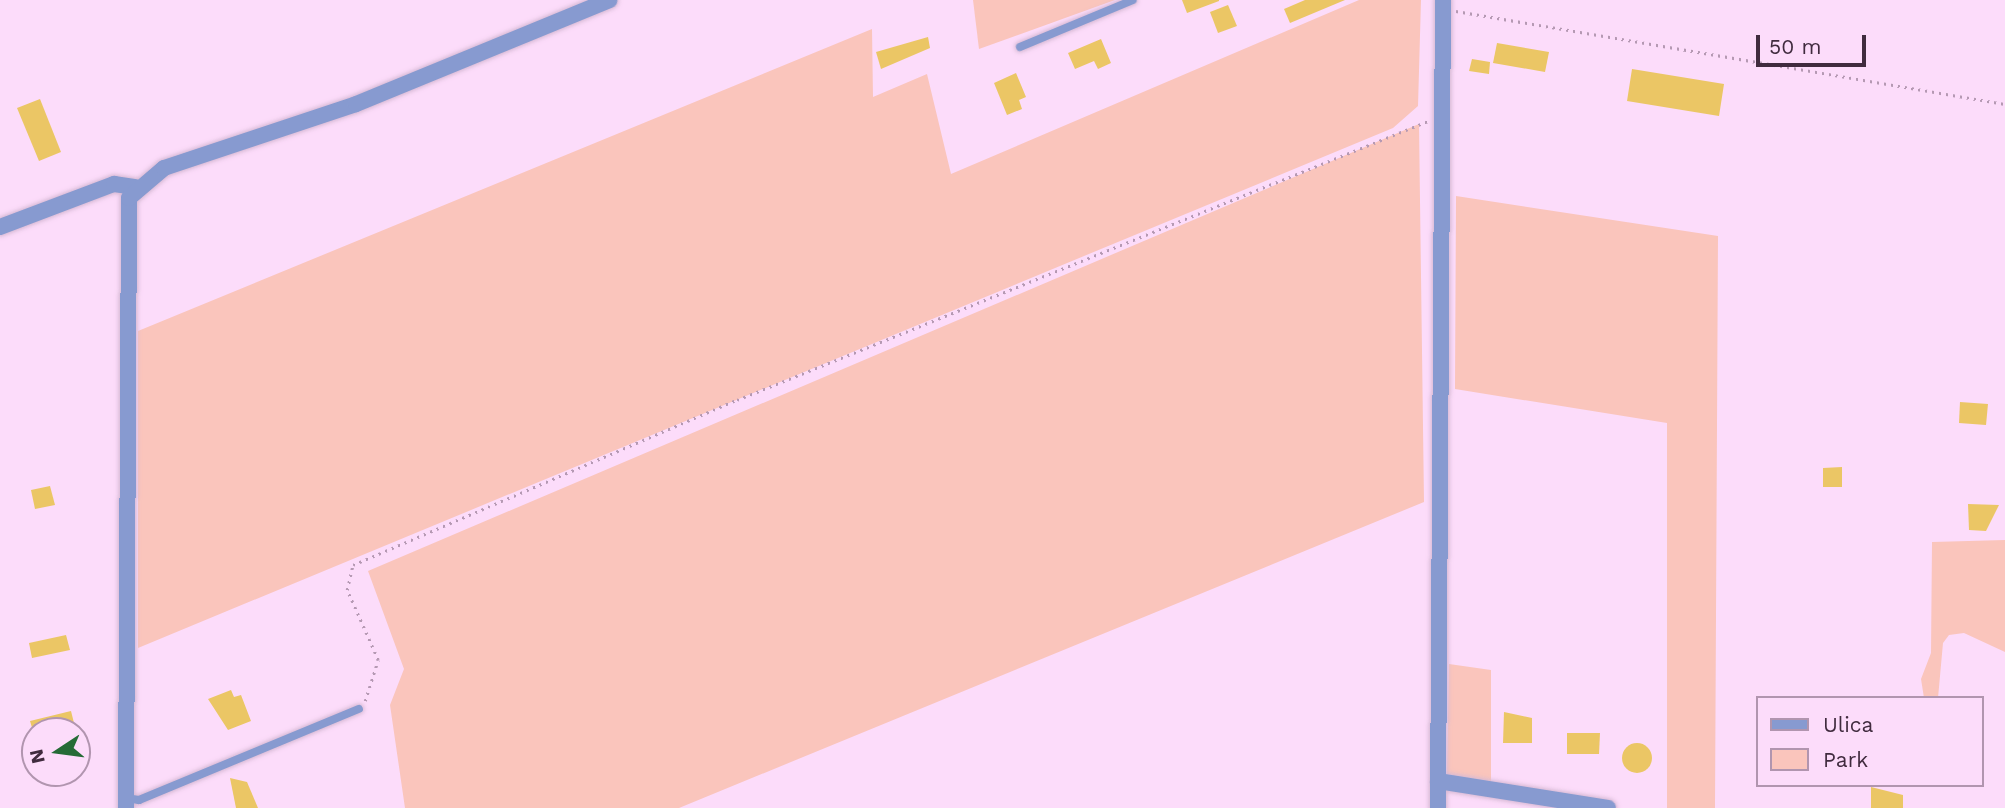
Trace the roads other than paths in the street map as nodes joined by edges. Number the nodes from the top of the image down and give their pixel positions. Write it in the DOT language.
graph roads {
  1 [pos="610,0"];
  2 [pos="1133,0"];
  3 [pos="1443,5"];
  4 [pos="1020,47"];
  5 [pos="136,187"];
  6 [pos="0,227"];
  7 [pos="359,709"];
  8 [pos="1438,781"];
  9 [pos="126,803"];
  10 [pos="1438,808"];
  11 [pos="1608,808"];
  1 -- 5 [label="street"];
  2 -- 4 [label="lane"];
  3 -- 8 [label="street"];
  5 -- 6 [label="street"];
  5 -- 9 [label="street"];
  7 -- 9 [label="lane"];
  8 -- 10 [label="street"];
  8 -- 11 [label="street"];
}
